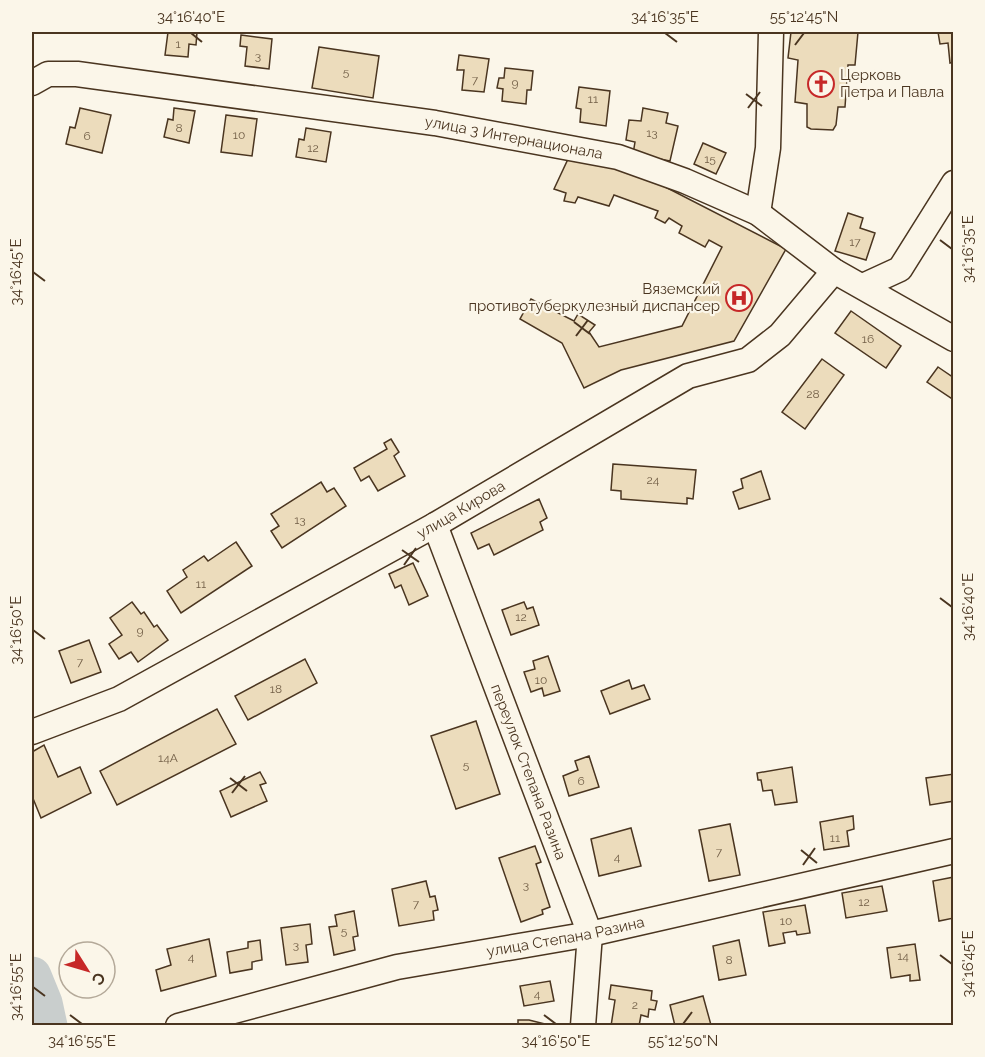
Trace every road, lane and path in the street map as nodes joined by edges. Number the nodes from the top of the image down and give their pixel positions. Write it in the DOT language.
graph roads {
  1 [pos="771,32"];
  2 [pos="32,83"];
  3 [pos="954,183"];
  4 [pos="758,213"];
  5 [pos="834,271"];
  6 [pos="863,286"];
  7 [pos="954,339"];
  8 [pos="435,525"];
  9 [pos="32,732"];
  10 [pos="954,851"];
  11 [pos="590,934"];
  12 [pos="178,1026"];
  13 [pos="583,1026"];
  1 -- 4 [label="street"];
  2 -- 4 [label="street, улица 3 Интернационала"];
  3 -- 6 [label="street"];
  4 -- 5 [label="street, улица 3 Интернационала"];
  5 -- 6 [label="street, улица 3 Интернационала"];
  5 -- 8 [label="street, улица Кирова"];
  6 -- 7 [label="street, улица 3 Интернационала"];
  8 -- 9 [label="street, улица Кирова"];
  8 -- 11 [label="street, переулок Степана Разина"];
  10 -- 11 [label="street, улица Степана Разина"];
  11 -- 12 [label="street, улица Степана Разина"];
  11 -- 13 [label="street, переулок Степана Разина"];
}
